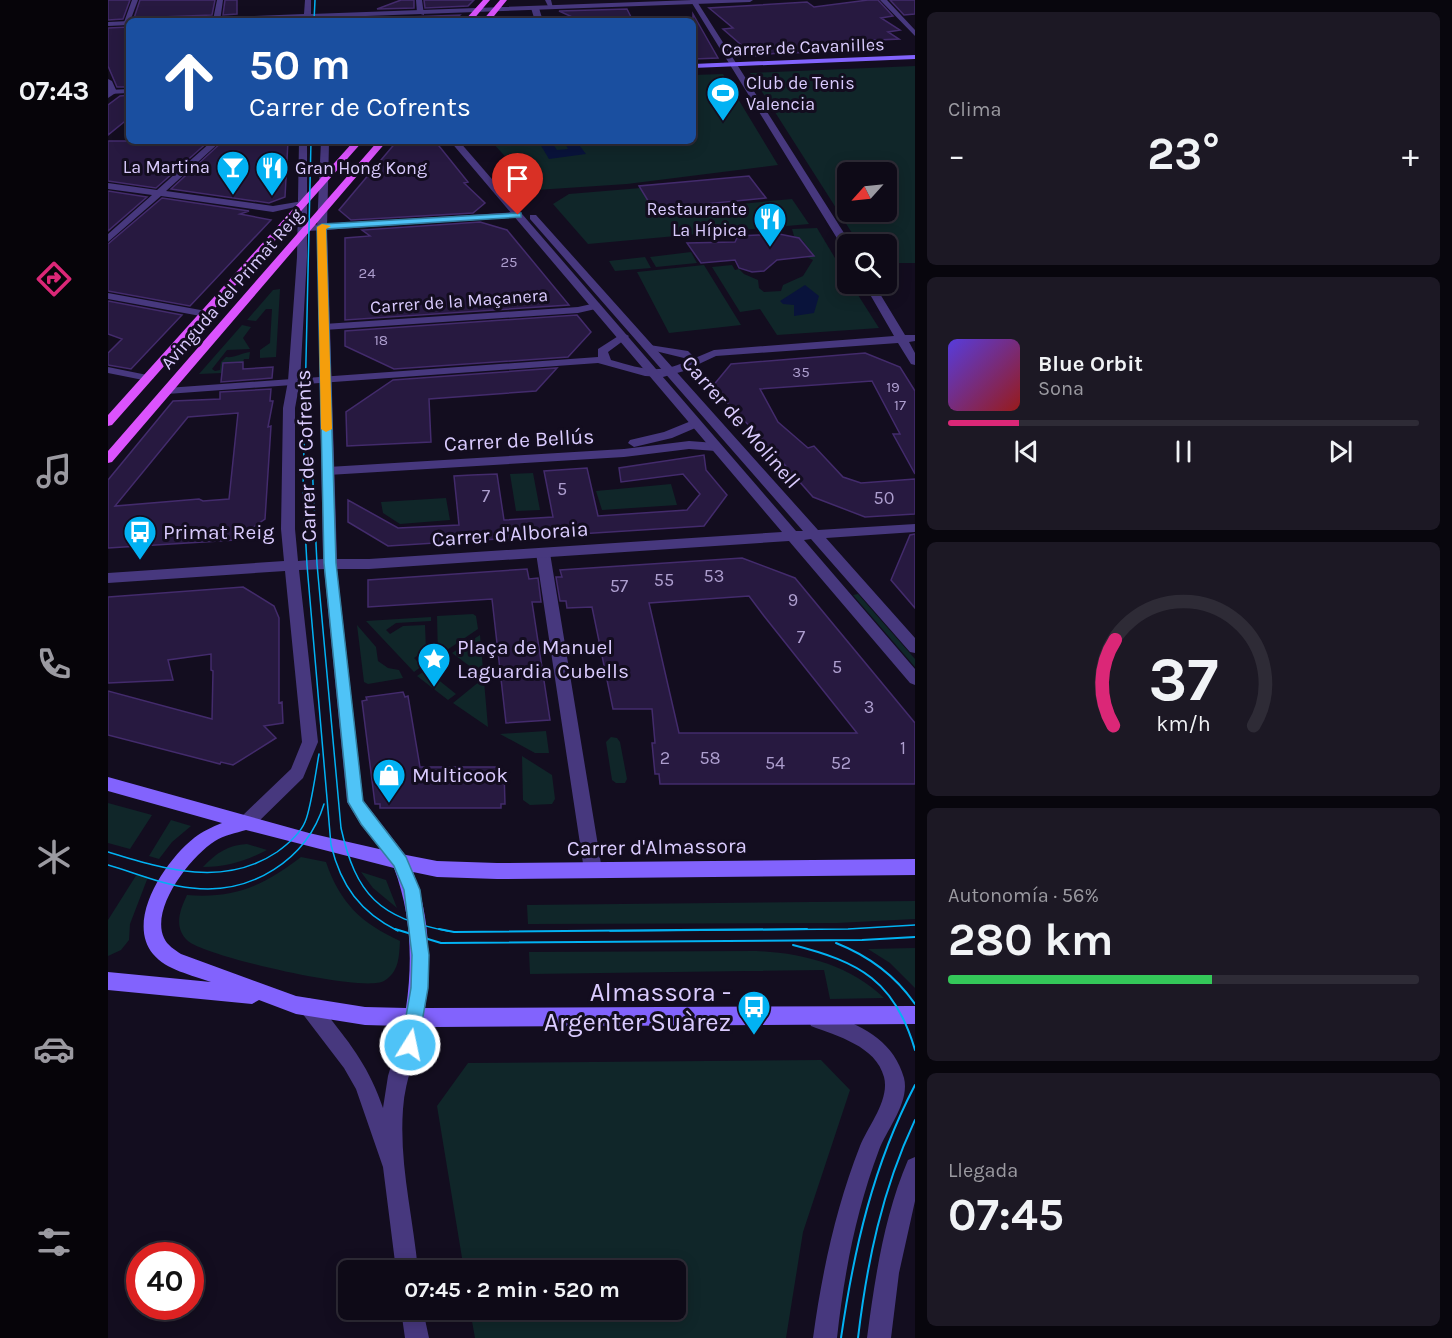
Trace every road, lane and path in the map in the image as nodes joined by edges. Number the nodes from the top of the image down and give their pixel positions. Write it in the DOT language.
graph roads {
  1 [pos="135,0"];
  2 [pos="220,0"];
  3 [pos="309,0"];
  4 [pos="419,0"];
  5 [pos="487,0"];
  6 [pos="504,0"];
  7 [pos="517,0"];
  8 [pos="750,0"];
  9 [pos="883,0"];
  10 [pos="694,1"];
  11 [pos="549,4"];
  12 [pos="535,8"];
  13 [pos="496,10"];
  14 [pos="477,11"];
  15 [pos="421,13"];
  16 [pos="327,15"];
  17 [pos="129,18"];
  18 [pos="217,18"];
  19 [pos="307,18"];
  20 [pos="312,18"];
  21 [pos="471,18"];
  22 [pos="489,18"];
  23 [pos="538,18"];
  24 [pos="126,23"];
  25 [pos="108,24"];
  26 [pos="915,34"];
  27 [pos="915,57"];
  28 [pos="733,64"];
  29 [pos="696,66"];
  30 [pos="108,81"];
  31 [pos="126,92"];
  32 [pos="110,94"];
  33 [pos="214,144"];
  34 [pos="303,144"];
  35 [pos="325,144"];
  36 [pos="356,144"];
  37 [pos="380,144"];
  38 [pos="457,144"];
  39 [pos="470,144"];
  40 [pos="323,181"];
  41 [pos="108,186"];
  42 [pos="158,193"];
  43 [pos="303,204"];
  44 [pos="522,204"];
  45 [pos="511,206"];
  46 [pos="322,212"];
  47 [pos="518,215"];
  48 [pos="538,222"];
  49 [pos="526,224"];
  50 [pos="311,230"];
  51 [pos="839,234"];
  52 [pos="108,239"];
  53 [pos="875,294"];
  54 [pos="108,296"];
  55 [pos="596,306"];
  56 [pos="206,314"];
  57 [pos="324,327"];
  58 [pos="623,336"];
  59 [pos="915,338"];
  60 [pos="903,339"];
  61 [pos="647,346"];
  62 [pos="607,362"];
  63 [pos="915,362"];
  64 [pos="691,363"];
  65 [pos="108,370"];
  66 [pos="670,373"];
  67 [pos="655,374"];
  68 [pos="148,378"];
  69 [pos="325,379"];
  70 [pos="294,381"];
  71 [pos="167,391"];
  72 [pos="108,422"];
  73 [pos="696,423"];
  74 [pos="652,445"];
  75 [pos="717,447"];
  76 [pos="108,459"];
  77 [pos="327,466"];
  78 [pos="915,528"];
  79 [pos="814,535"];
  80 [pos="793,536"];
  81 [pos="543,553"];
  82 [pos="330,563"];
  83 [pos="293,566"];
  84 [pos="108,578"];
  85 [pos="915,648"];
  86 [pos="915,679"];
  87 [pos="108,784"];
  88 [pos="248,822"];
  89 [pos="401,862"];
  90 [pos="915,867"];
  91 [pos="593,870"];
  92 [pos="108,981"];
  93 [pos="273,996"];
  94 [pos="309,1007"];
  95 [pos="804,1014"];
  96 [pos="915,1015"];
  97 [pos="414,1018"];
  98 [pos="915,1167"];
  99 [pos="392,1169"];
  100 [pos="406,1260"];
  101 [pos="414,1320"];
  102 [pos="417,1338"];
  103 [pos="825,1338"];
  104 [pos="879,1338"];
  1 -- 17 [label="street"];
  2 -- 18 [label="street"];
  3 -- 19 [label="street"];
  4 -- 15 [label="street"];
  5 -- 14 [label="main road"];
  6 -- 13 [label="main road"];
  7 -- 12 [label="street"];
  8 -- 10 [label="street"];
  9 -- 26 [label="street"];
  10 -- 11 [label="street"];
  10 -- 28 [label="street"];
  11 -- 12 [label="street"];
  12 -- 13 [label="street"];
  12 -- 23 [label="street"];
  13 -- 14 [label="street"];
  13 -- 22 [label="main road"];
  14 -- 15 [label="street"];
  14 -- 21 [label="main road"];
  15 -- 16 [label="street"];
  16 -- 20 [label="street"];
  24 -- 25 [label="street"];
  27 -- 28 [label="main road, Carrer de Cavanilles"];
  28 -- 29 [label="main road, Carrer de Cavanilles"];
  28 -- 51 [label="street"];
  30 -- 32 [label="street"];
  31 -- 32 [label="street"];
  33 -- 42 [label="street"];
  34 -- 43 [label="street, Carrer de Cofrents"];
  35 -- 40 [label="street"];
  36 -- 40 [label="main road, Avinguda del Primat Reig"];
  37 -- 46 [label="main road, Avinguda del Primat Reig"];
  38 -- 45 [label="street, Carrer de Molinell"];
  39 -- 44 [label="street, Carrer de Molinell"];
  40 -- 43 [label="main road, Avinguda del Primat Reig"];
  40 -- 46 [label="street"];
  41 -- 42 [label="street"];
  42 -- 43 [label="street"];
  42 -- 52 [label="street"];
  43 -- 50 [label="street, Carrer de Cofrents"];
  43 -- 56 [label="main road, Avinguda del Primat Reig"];
  44 -- 45 [label="street"];
  44 -- 48 [label="street, Carrer de Molinell"];
  45 -- 47 [label="street, Carrer de Molinell"];
  46 -- 50 [label="main road, Avinguda del Primat Reig"];
  47 -- 49 [label="street, Carrer de Molinell"];
  47 -- 50 [label="street"];
  48 -- 49 [label="street"];
  48 -- 61 [label="street, Carrer de Molinell"];
  49 -- 55 [label="street, Carrer de Molinell"];
  50 -- 57 [label="street, Carrer de Cofrents"];
  50 -- 70 [label="street, Carrer de Cofrents"];
  50 -- 71 [label="main road, Avinguda del Primat Reig"];
  53 -- 60 [label="street"];
  54 -- 56 [label="street"];
  55 -- 57 [label="street, Carrer de la Maçanera"];
  55 -- 58 [label="street, Carrer de Molinell"];
  56 -- 68 [label="main road, Avinguda del Primat Reig"];
  57 -- 69 [label="street, Carrer de Cofrents"];
  58 -- 62 [label="street"];
  58 -- 67 [label="street, Carrer de Molinell"];
  59 -- 60 [label="street"];
  60 -- 63 [label="street"];
  60 -- 64 [label="street"];
  61 -- 64 [label="street"];
  61 -- 66 [label="street, Carrer de Molinell"];
  62 -- 67 [label="street"];
  62 -- 69 [label="street"];
  64 -- 66 [label="street"];
  65 -- 68 [label="street"];
  66 -- 67 [label="street"];
  66 -- 79 [label="street, Carrer de Molinell"];
  67 -- 73 [label="street, Carrer de Molinell"];
  68 -- 72 [label="main road, Avinguda del Primat Reig"];
  69 -- 70 [label="street"];
  69 -- 77 [label="street, Carrer de Cofrents"];
  70 -- 71 [label="street"];
  70 -- 83 [label="street, Carrer de Cofrents"];
  71 -- 76 [label="main road, Avinguda del Primat Reig"];
  73 -- 74 [label="street, Carrer de Bellús"];
  73 -- 75 [label="street, Carrer de Molinell"];
  74 -- 75 [label="street, Carrer de Bellús"];
  74 -- 77 [label="street, Carrer de Bellús"];
  75 -- 80 [label="street, Carrer de Molinell"];
  77 -- 82 [label="street, Carrer de Cofrents"];
  78 -- 79 [label="street, Carrer d'Alboraia"];
  79 -- 80 [label="street, Carrer d'Alboraia"];
  79 -- 85 [label="street, Carrer de Molinell"];
  80 -- 81 [label="street, Carrer d'Alboraia"];
  80 -- 86 [label="street, Carrer de Molinell"];
  81 -- 82 [label="street, Carrer d'Alboraia"];
  81 -- 91 [label="street"];
  82 -- 83 [label="street, Carrer d'Alboraia"];
  82 -- 89 [label="street, Carrer de Cofrents"];
  83 -- 84 [label="street, Carrer d'Alboraia"];
  83 -- 88 [label="street, Carrer de Cofrents"];
  87 -- 88 [label="main road, Carrer d'Almassora"];
  88 -- 89 [label="main road, Carrer d'Almassora"];
  88 -- 93 [label="main road"];
  89 -- 91 [label="main road, Carrer d'Almassora"];
  89 -- 97 [label="main road"];
  90 -- 91 [label="main road, Carrer d'Almassora"];
  92 -- 93 [label="main road"];
  93 -- 94 [label="main road"];
  94 -- 97 [label="main road"];
  94 -- 99 [label="street"];
  95 -- 96 [label="main road"];
  95 -- 97 [label="main road"];
  95 -- 103 [label="street"];
  97 -- 99 [label="street"];
  98 -- 104 [label="street"];
  99 -- 100 [label="street"];
  101 -- 102 [label="street"];
}
